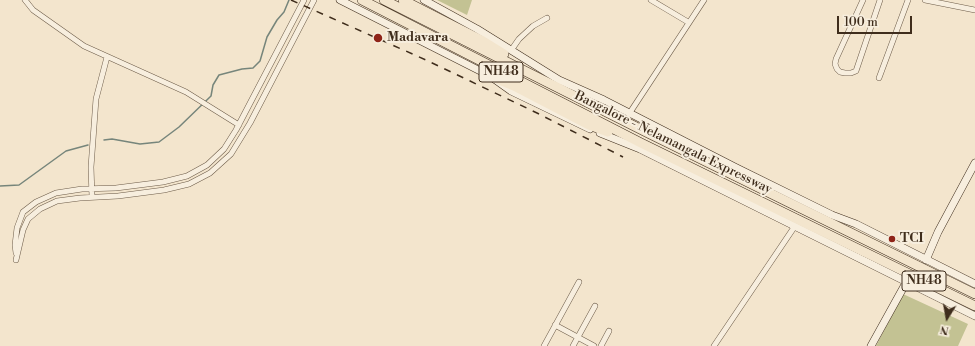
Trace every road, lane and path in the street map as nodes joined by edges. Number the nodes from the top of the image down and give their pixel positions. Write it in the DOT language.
graph roads {
  1 [pos="25,0"];
  2 [pos="304,0"];
  3 [pos="314,0"];
  4 [pos="340,0"];
  5 [pos="362,0"];
  6 [pos="384,0"];
  7 [pos="403,0"];
  8 [pos="424,0"];
  9 [pos="651,0"];
  10 [pos="704,0"];
  11 [pos="863,0"];
  12 [pos="880,0"];
  13 [pos="908,0"];
  14 [pos="925,0"];
  15 [pos="948,2"];
  16 [pos="975,8"];
  17 [pos="547,18"];
  18 [pos="688,22"];
  19 [pos="512,49"];
  20 [pos="107,57"];
  21 [pos="527,72"];
  22 [pos="490,76"];
  23 [pos="878,78"];
  24 [pos="629,114"];
  25 [pos="239,124"];
  26 [pos="641,144"];
  27 [pos="975,163"];
  28 [pos="92,189"];
  29 [pos="92,197"];
  30 [pos="795,226"];
  31 [pos="926,260"];
  32 [pos="579,282"];
  33 [pos="907,282"];
  34 [pos="975,284"];
  35 [pos="975,294"];
  36 [pos="595,306"];
  37 [pos="975,306"];
  38 [pos="975,316"];
  39 [pos="555,325"];
  40 [pos="609,331"];
  41 [pos="578,337"];
  42 [pos="544,346"];
  43 [pos="573,346"];
  44 [pos="594,346"];
  45 [pos="601,346"];
  46 [pos="714,346"];
  47 [pos="871,346"];
  1 -- 20 [label="street"];
  2 -- 25 [label="street"];
  3 -- 29 [label="street"];
  4 -- 22 [label="street"];
  5 -- 26 [label="highway, Bangalore - Nelamangala Expressway / NH48"];
  6 -- 21 [label="highway, Bangalore - Nelamangala Expressway / NH48"];
  7 -- 21 [label="highway"];
  8 -- 19 [label="street"];
  9 -- 18 [label="street"];
  10 -- 18 [label="street"];
  11 -- 12 [label="street"];
  13 -- 23 [label="street"];
  14 -- 15 [label="street"];
  15 -- 16 [label="street"];
  17 -- 19 [label="street"];
  18 -- 24 [label="street"];
  19 -- 24 [label="street"];
  20 -- 25 [label="street"];
  20 -- 28 [label="street"];
  21 -- 35 [label="highway, Bangalore - Nelamangala Expressway / NH48"];
  22 -- 26 [label="highway"];
  22 -- 30 [label="street"];
  24 -- 31 [label="street"];
  25 -- 28 [label="street"];
  26 -- 37 [label="highway, Bangalore - Nelamangala Expressway / NH48"];
  27 -- 31 [label="street"];
  28 -- 29 [label="street"];
  28 -- 29 [label="street"];
  30 -- 33 [label="street"];
  30 -- 46 [label="street"];
  31 -- 34 [label="street"];
  32 -- 39 [label="street"];
  33 -- 38 [label="street"];
  33 -- 47 [label="street"];
  36 -- 41 [label="street"];
  39 -- 41 [label="street"];
  39 -- 42 [label="street"];
  40 -- 45 [label="street"];
  41 -- 43 [label="street"];
  41 -- 44 [label="street"];
}
